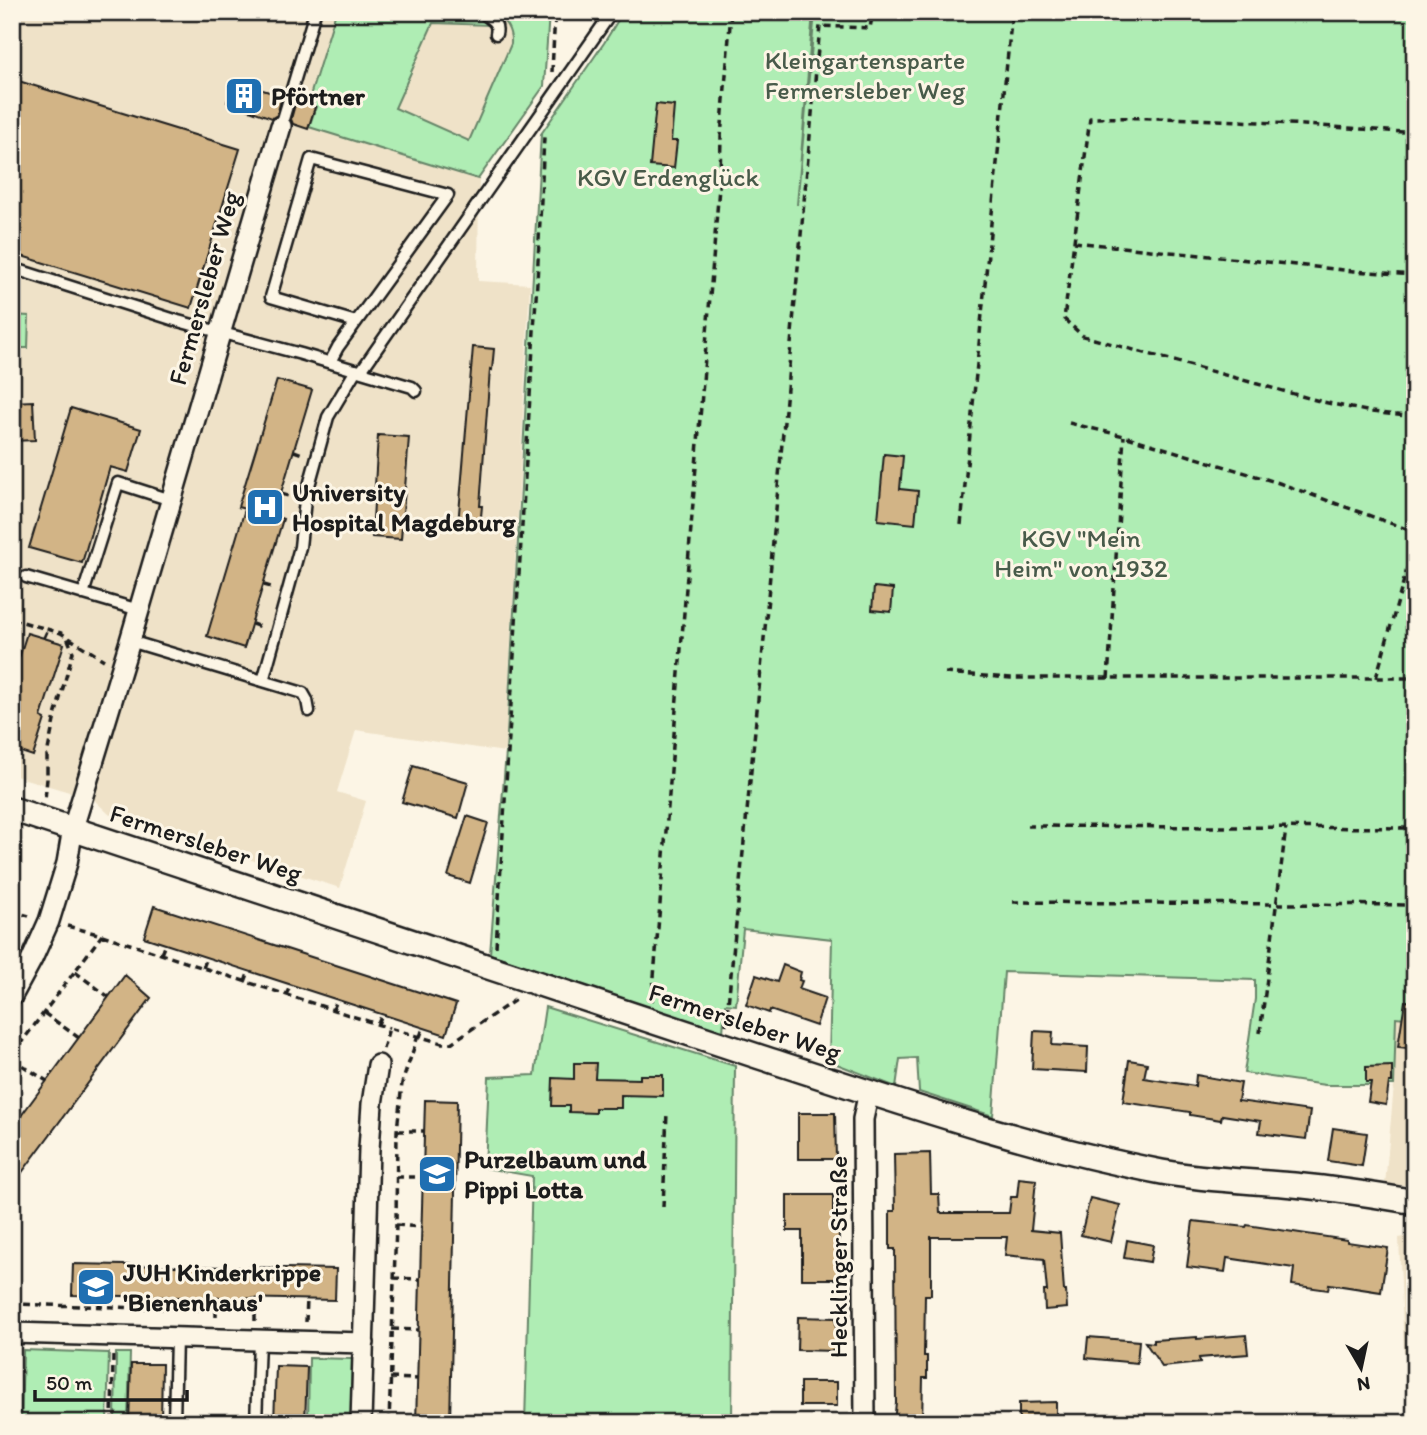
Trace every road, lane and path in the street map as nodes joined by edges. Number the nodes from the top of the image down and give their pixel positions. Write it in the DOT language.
graph roads {
  1 [pos="315,12"];
  2 [pos="482,12"];
  3 [pos="555,12"];
  4 [pos="612,12"];
  5 [pos="731,12"];
  6 [pos="873,12"];
  7 [pos="1012,12"];
  8 [pos="496,34"];
  9 [pos="559,89"];
  10 [pos="542,115"];
  11 [pos="281,126"];
  12 [pos="1415,132"];
  13 [pos="1074,242"];
  14 [pos="12,268"];
  15 [pos="1415,275"];
  16 [pos="356,322"];
  17 [pos="221,333"];
  18 [pos="330,362"];
  19 [pos="359,371"];
  20 [pos="416,391"];
  21 [pos="1415,417"];
  22 [pos="1069,423"];
  23 [pos="1124,436"];
  24 [pos="172,500"];
  25 [pos="961,525"];
  26 [pos="1415,532"];
  27 [pos="1415,541"];
  28 [pos="26,577"];
  29 [pos="83,594"];
  30 [pos="139,610"];
  31 [pos="12,619"];
  32 [pos="48,629"];
  33 [pos="67,637"];
  34 [pos="44,638"];
  35 [pos="130,641"];
  36 [pos="101,659"];
  37 [pos="945,673"];
  38 [pos="1376,678"];
  39 [pos="1415,678"];
  40 [pos="1108,679"];
  41 [pos="263,681"];
  42 [pos="309,710"];
  43 [pos="45,799"];
  44 [pos="12,809"];
  45 [pos="1027,826"];
  46 [pos="73,828"];
  47 [pos="1286,828"];
  48 [pos="1415,828"];
  49 [pos="1013,902"];
  50 [pos="1275,904"];
  51 [pos="1415,905"];
  52 [pos="12,911"];
  53 [pos="49,921"];
  54 [pos="102,935"];
  55 [pos="165,944"];
  56 [pos="161,954"];
  57 [pos="207,957"];
  58 [pos="203,968"];
  59 [pos="494,968"];
  60 [pos="249,971"];
  61 [pos="75,972"];
  62 [pos="245,982"];
  63 [pos="653,982"];
  64 [pos="290,984"];
  65 [pos="286,995"];
  66 [pos="12,996"];
  67 [pos="109,997"];
  68 [pos="519,998"];
  69 [pos="337,1000"];
  70 [pos="729,1004"];
  71 [pos="333,1010"];
  72 [pos="44,1013"];
  73 [pos="382,1014"];
  74 [pos="378,1024"];
  75 [pos="389,1028"];
  76 [pos="423,1028"];
  77 [pos="1260,1033"];
  78 [pos="419,1037"];
  79 [pos="79,1038"];
  80 [pos="12,1057"];
  81 [pos="378,1065"];
  82 [pos="47,1081"];
  83 [pos="869,1092"];
  84 [pos="667,1112"];
  85 [pos="12,1115"];
  86 [pos="18,1120"];
  87 [pos="397,1131"];
  88 [pos="424,1131"];
  89 [pos="396,1177"];
  90 [pos="423,1177"];
  91 [pos="1415,1202"];
  92 [pos="663,1207"];
  93 [pos="396,1226"];
  94 [pos="422,1227"];
  95 [pos="393,1278"];
  96 [pos="420,1279"];
  97 [pos="100,1295"];
  98 [pos="152,1296"];
  99 [pos="204,1297"];
  100 [pos="12,1304"];
  101 [pos="99,1308"];
  102 [pos="152,1309"];
  103 [pos="203,1310"];
  104 [pos="392,1329"];
  105 [pos="419,1330"];
  106 [pos="12,1333"];
  107 [pos="114,1336"];
  108 [pos="176,1337"];
  109 [pos="215,1339"];
  110 [pos="258,1340"];
  111 [pos="364,1343"];
  112 [pos="390,1378"];
  113 [pos="418,1379"];
  114 [pos="112,1423"];
  115 [pos="174,1423"];
  116 [pos="256,1423"];
  117 [pos="361,1423"];
  118 [pos="389,1423"];
  119 [pos="405,1423"];
  120 [pos="865,1423"];
  1 -- 11 [label="lane"];
  2 -- 8 [label="lane"];
  3 -- 9 [label="path"];
  4 -- 9 [label="lane"];
  5 -- 63 [label="path"];
  6 -- 70 [label="path"];
  7 -- 25 [label="path"];
  9 -- 10 [label="lane"];
  10 -- 19 [label="lane"];
  10 -- 59 [label="path"];
  11 -- 17 [label="street, Fermersleber Weg"];
  12 -- 13 [label="path"];
  13 -- 15 [label="path"];
  13 -- 21 [label="path"];
  14 -- 17 [label="lane"];
  16 -- 16 [label="lane"];
  16 -- 18 [label="lane"];
  17 -- 18 [label="lane"];
  17 -- 24 [label="street, Fermersleber Weg"];
  18 -- 19 [label="lane"];
  19 -- 20 [label="lane"];
  19 -- 41 [label="lane"];
  22 -- 23 [label="path"];
  23 -- 26 [label="path"];
  23 -- 40 [label="path"];
  24 -- 29 [label="lane"];
  24 -- 30 [label="street, Fermersleber Weg"];
  27 -- 38 [label="path"];
  28 -- 29 [label="lane"];
  29 -- 30 [label="lane"];
  30 -- 35 [label="street, Fermersleber Weg"];
  31 -- 32 [label="path"];
  32 -- 33 [label="path"];
  32 -- 34 [label="path"];
  33 -- 36 [label="path"];
  33 -- 43 [label="path"];
  35 -- 41 [label="lane"];
  35 -- 46 [label="street, Fermersleber Weg"];
  37 -- 40 [label="path"];
  38 -- 39 [label="path"];
  38 -- 40 [label="path"];
  41 -- 42 [label="lane"];
  44 -- 46 [label="street, Fermersleber Weg"];
  45 -- 47 [label="path"];
  46 -- 53 [label="street"];
  46 -- 59 [label="street, Fermersleber Weg"];
  47 -- 48 [label="path"];
  47 -- 50 [label="path"];
  49 -- 50 [label="path"];
  50 -- 51 [label="path"];
  50 -- 77 [label="path"];
  52 -- 53 [label="path"];
  53 -- 54 [label="path"];
  53 -- 66 [label="street"];
  54 -- 56 [label="path"];
  54 -- 61 [label="path"];
  55 -- 56 [label="path"];
  56 -- 58 [label="path"];
  57 -- 58 [label="path"];
  58 -- 62 [label="path"];
  59 -- 83 [label="street, Fermersleber Weg"];
  60 -- 62 [label="path"];
  61 -- 67 [label="path"];
  61 -- 72 [label="path"];
  62 -- 65 [label="path"];
  64 -- 65 [label="path"];
  65 -- 71 [label="path"];
  68 -- 78 [label="path"];
  69 -- 71 [label="path"];
  71 -- 74 [label="path"];
  72 -- 79 [label="path"];
  72 -- 80 [label="path"];
  73 -- 74 [label="path"];
  74 -- 75 [label="path"];
  75 -- 78 [label="path"];
  75 -- 81 [label="path"];
  76 -- 78 [label="path"];
  78 -- 87 [label="path"];
  80 -- 82 [label="path"];
  81 -- 111 [label="street"];
  83 -- 91 [label="street, Fermersleber Weg"];
  83 -- 120 [label="street, Hecklinger Straße"];
  84 -- 92 [label="path"];
  85 -- 86 [label="path"];
  87 -- 88 [label="path"];
  87 -- 89 [label="path"];
  89 -- 90 [label="path"];
  89 -- 93 [label="path"];
  93 -- 94 [label="path"];
  93 -- 95 [label="path"];
  95 -- 96 [label="path"];
  95 -- 104 [label="path"];
  97 -- 101 [label="path"];
  98 -- 102 [label="path"];
  99 -- 103 [label="path"];
  100 -- 101 [label="path"];
  101 -- 102 [label="path"];
  102 -- 103 [label="path"];
  103 -- 109 [label="path"];
  104 -- 105 [label="path"];
  104 -- 112 [label="path"];
  106 -- 107 [label="street"];
  107 -- 108 [label="street"];
  107 -- 114 [label="path"];
  108 -- 109 [label="street"];
  108 -- 115 [label="lane"];
  109 -- 110 [label="street"];
  110 -- 111 [label="street"];
  110 -- 116 [label="lane"];
  111 -- 117 [label="street"];
  112 -- 113 [label="path"];
  112 -- 118 [label="path"];
  118 -- 119 [label="path"];
}
